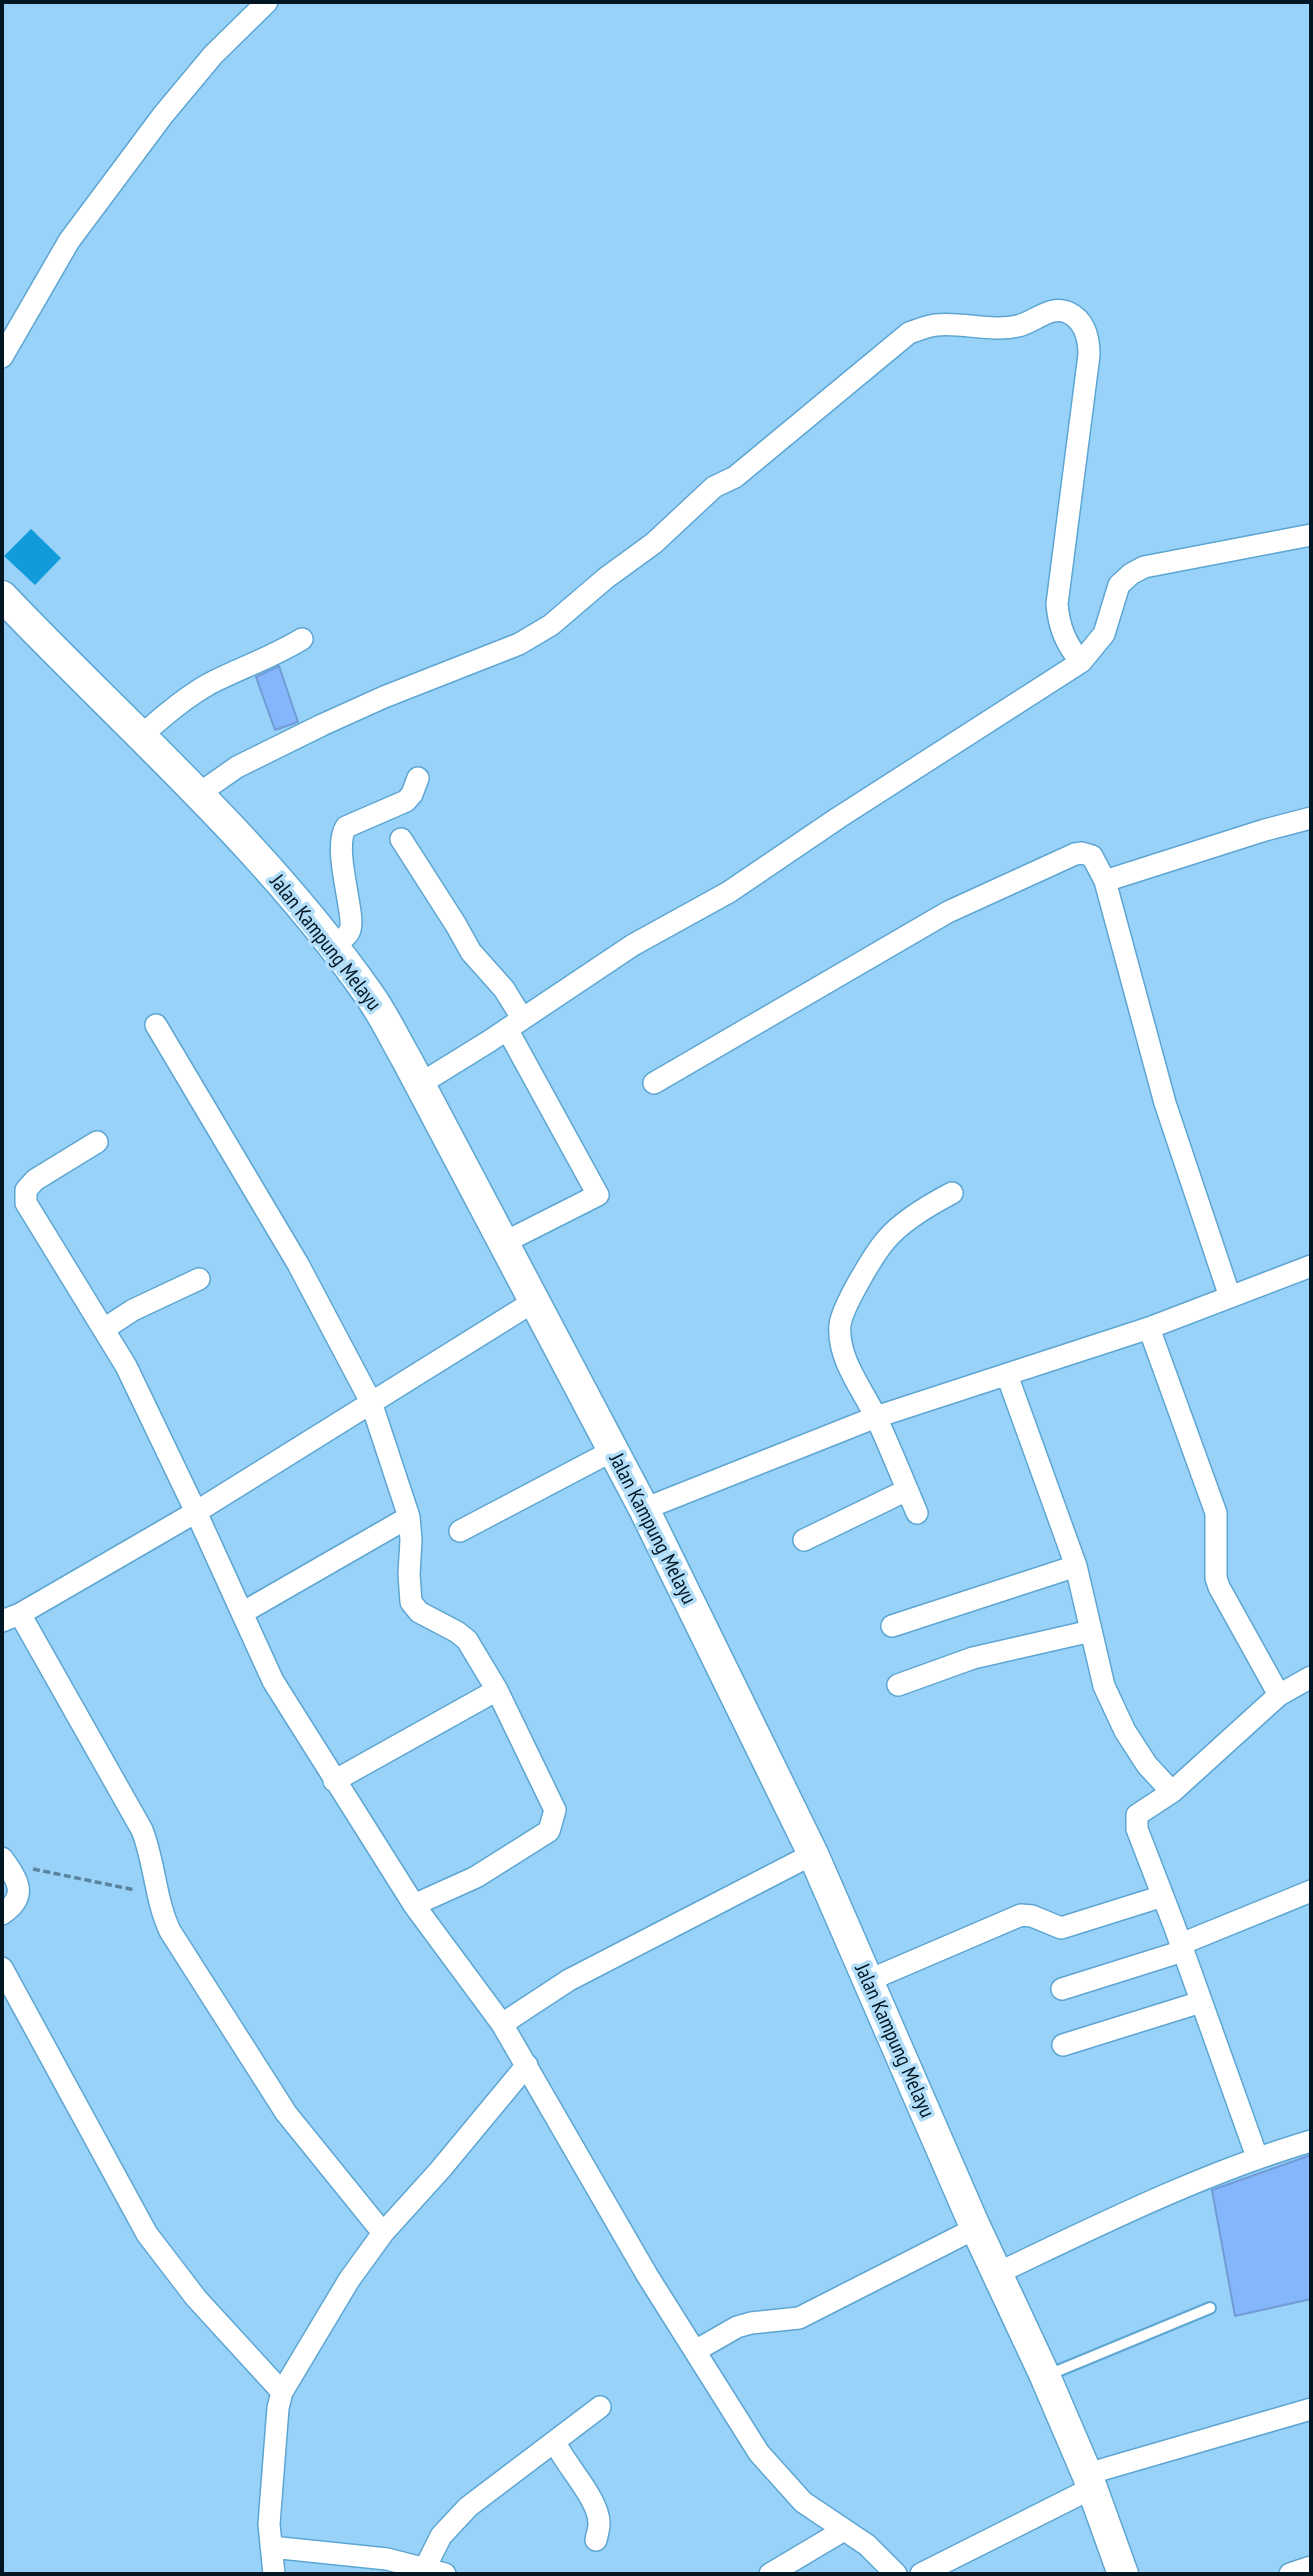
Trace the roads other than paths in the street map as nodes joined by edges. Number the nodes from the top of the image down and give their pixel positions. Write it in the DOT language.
graph roads {
  1 [pos="267,2"];
  2 [pos="2,357"];
  3 [pos="1311,535"];
  4 [pos="2,596"];
  5 [pos="302,639"];
  6 [pos="1081,662"];
  7 [pos="140,737"];
  8 [pos="418,778"];
  9 [pos="197,795"];
  10 [pos="1311,818"];
  11 [pos="401,839"];
  12 [pos="1105,881"];
  13 [pos="332,947"];
  14 [pos="514,1023"];
  15 [pos="156,1025"];
  16 [pos="654,1083"];
  17 [pos="420,1084"];
  18 [pos="97,1142"];
  19 [pos="952,1193"];
  20 [pos="503,1243"];
  21 [pos="1311,1266"];
  22 [pos="199,1279"];
  23 [pos="1230,1297"];
  24 [pos="533,1302"];
  25 [pos="1149,1328"];
  26 [pos="104,1329"];
  27 [pos="1007,1375"];
  28 [pos="371,1402"];
  29 [pos="876,1417"];
  30 [pos="612,1451"];
  31 [pos="907,1490"];
  32 [pos="644,1509"];
  33 [pos="196,1512"];
  34 [pos="917,1513"];
  35 [pos="409,1517"];
  36 [pos="460,1531"];
  37 [pos="803,1540"];
  38 [pos="1076,1566"];
  39 [pos="242,1614"];
  40 [pos="11,1618"];
  41 [pos="892,1626"];
  42 [pos="1091,1631"];
  43 [pos="1311,1677"];
  44 [pos="898,1685"];
  45 [pos="498,1690"];
  46 [pos="1279,1695"];
  47 [pos="334,1781"];
  48 [pos="1172,1792"];
  49 [pos="813,1854"];
  50 [pos="4,1861"];
  51 [pos="1311,1891"];
  52 [pos="1163,1896"];
  53 [pos="414,1905"];
  54 [pos="2,1914"];
  55 [pos="1182,1947"];
  56 [pos="2,1968"];
  57 [pos="867,1980"];
  58 [pos="1062,1989"];
  59 [pos="1201,2002"];
  60 [pos="502,2024"];
  61 [pos="1063,2045"];
  62 [pos="527,2065"];
  63 [pos="1311,2141"];
  64 [pos="1257,2157"];
  65 [pos="976,2228"];
  66 [pos="383,2233"];
  67 [pos="998,2273"];
  68 [pos="1210,2308"];
  69 [pos="695,2351"];
  70 [pos="1045,2376"];
  71 [pos="282,2392"];
  72 [pos="600,2407"];
  73 [pos="1311,2409"];
  74 [pos="555,2441"];
  75 [pos="1090,2481"];
  76 [pos="844,2530"];
  77 [pos="596,2540"];
  78 [pos="271,2547"];
  79 [pos="1311,2567"];
  80 [pos="435,2571"];
  81 [pos="274,2574"];
  82 [pos="770,2574"];
  83 [pos="895,2574"];
  84 [pos="921,2574"];
  85 [pos="1123,2574"];
  86 [pos="1290,2574"];
  1 -- 2 [label="street"];
  3 -- 6 [label="street"];
  4 -- 7 [label="main road, Jalan Kampung Melayu"];
  5 -- 7 [label="street"];
  6 -- 9 [label="street"];
  6 -- 14 [label="street"];
  7 -- 9 [label="main road, Jalan Kampung Melayu"];
  8 -- 13 [label="street"];
  9 -- 13 [label="main road, Jalan Kampung Melayu"];
  10 -- 12 [label="street"];
  11 -- 14 [label="street"];
  12 -- 16 [label="street"];
  12 -- 23 [label="street"];
  13 -- 17 [label="main road, Jalan Kampung Melayu"];
  14 -- 17 [label="street"];
  14 -- 20 [label="street"];
  15 -- 28 [label="street"];
  17 -- 20 [label="main road, Jalan Kampung Melayu"];
  18 -- 26 [label="street"];
  19 -- 29 [label="street"];
  20 -- 24 [label="main road, Jalan Kampung Melayu"];
  21 -- 23 [label="street"];
  22 -- 26 [label="street"];
  23 -- 25 [label="street"];
  24 -- 28 [label="street"];
  24 -- 30 [label="main road, Jalan Kampung Melayu"];
  25 -- 27 [label="street"];
  25 -- 46 [label="street"];
  26 -- 33 [label="street"];
  27 -- 29 [label="street"];
  27 -- 38 [label="street"];
  28 -- 33 [label="street"];
  28 -- 35 [label="street"];
  29 -- 31 [label="street"];
  29 -- 32 [label="street"];
  30 -- 32 [label="main road, Jalan Kampung Melayu"];
  30 -- 36 [label="street"];
  31 -- 34 [label="street"];
  31 -- 37 [label="street"];
  32 -- 49 [label="main road, Jalan Kampung Melayu"];
  33 -- 39 [label="street"];
  33 -- 40 [label="street"];
  35 -- 39 [label="street"];
  35 -- 45 [label="street"];
  38 -- 41 [label="street"];
  38 -- 42 [label="street"];
  39 -- 47 [label="street"];
  40 -- 66 [label="street"];
  42 -- 44 [label="street"];
  42 -- 48 [label="street"];
  43 -- 46 [label="street"];
  45 -- 47 [label="street"];
  45 -- 53 [label="street"];
  46 -- 48 [label="street"];
  47 -- 53 [label="street"];
  48 -- 52 [label="street"];
  49 -- 57 [label="main road, Jalan Kampung Melayu"];
  49 -- 60 [label="street"];
  50 -- 54 [label="street"];
  51 -- 55 [label="street"];
  52 -- 55 [label="street"];
  52 -- 57 [label="street"];
  53 -- 60 [label="street"];
  55 -- 58 [label="street"];
  55 -- 59 [label="street"];
  56 -- 71 [label="street"];
  57 -- 65 [label="main road, Jalan Kampung Melayu"];
  59 -- 61 [label="street"];
  59 -- 64 [label="street"];
  60 -- 62 [label="street"];
  62 -- 66 [label="street"];
  62 -- 69 [label="street"];
  63 -- 64 [label="street"];
  64 -- 67 [label="street"];
  65 -- 67 [label="main road, Jalan Kampung Melayu"];
  65 -- 69 [label="street"];
  66 -- 71 [label="street"];
  67 -- 70 [label="main road, Jalan Kampung Melayu"];
  68 -- 70 [label="lane"];
  69 -- 76 [label="street"];
  70 -- 75 [label="main road, Jalan Kampung Melayu"];
  71 -- 78 [label="street"];
  72 -- 74 [label="street"];
  73 -- 75 [label="street"];
  74 -- 77 [label="street"];
  74 -- 80 [label="street"];
  75 -- 84 [label="street"];
  75 -- 85 [label="main road, Jalan Kampung Melayu"];
  76 -- 82 [label="street"];
  76 -- 83 [label="street"];
  78 -- 80 [label="street"];
  78 -- 81 [label="street"];
  79 -- 86 [label="street"];
}
